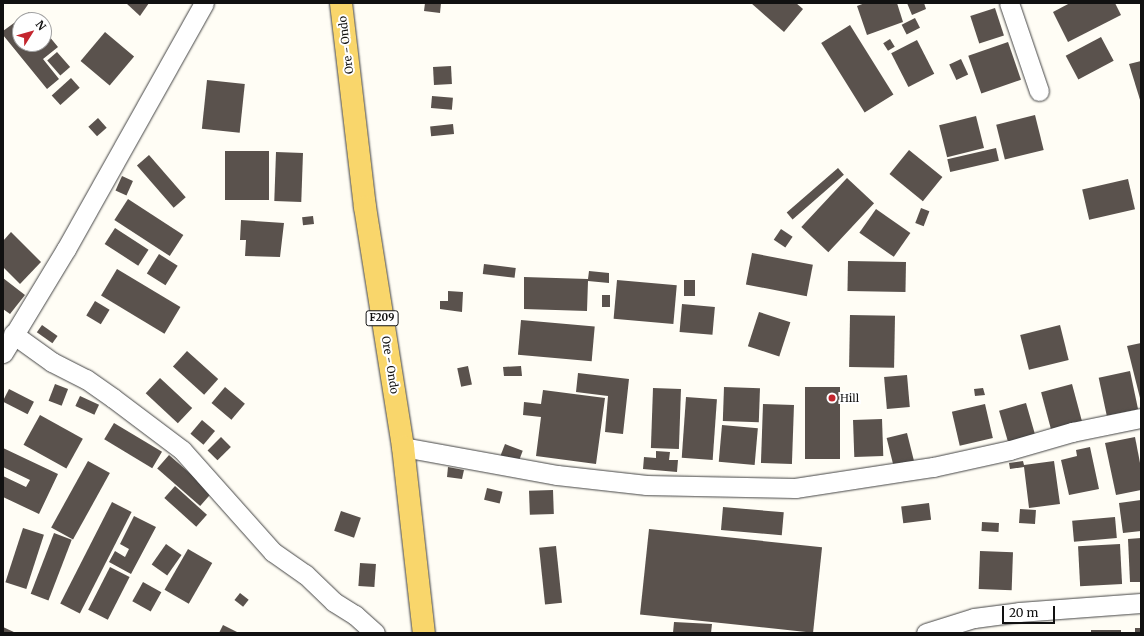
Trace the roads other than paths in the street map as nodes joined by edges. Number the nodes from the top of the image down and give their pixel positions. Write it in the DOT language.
graph roads {
  1 [pos="204,3"];
  2 [pos="341,3"];
  3 [pos="1009,3"];
  4 [pos="1039,91"];
  5 [pos="13,334"];
  6 [pos="3,352"];
  7 [pos="1141,418"];
  8 [pos="403,447"];
  9 [pos="1141,603"];
  10 [pos="375,633"];
  11 [pos="424,633"];
  12 [pos="926,633"];
  1 -- 5 [label="street"];
  2 -- 8 [label="main road, Ore - Ondo / F209"];
  3 -- 4 [label="street"];
  5 -- 6 [label="street"];
  5 -- 10 [label="street"];
  7 -- 8 [label="street"];
  8 -- 11 [label="main road, Ore - Ondo / F209"];
  9 -- 12 [label="street"];
}
